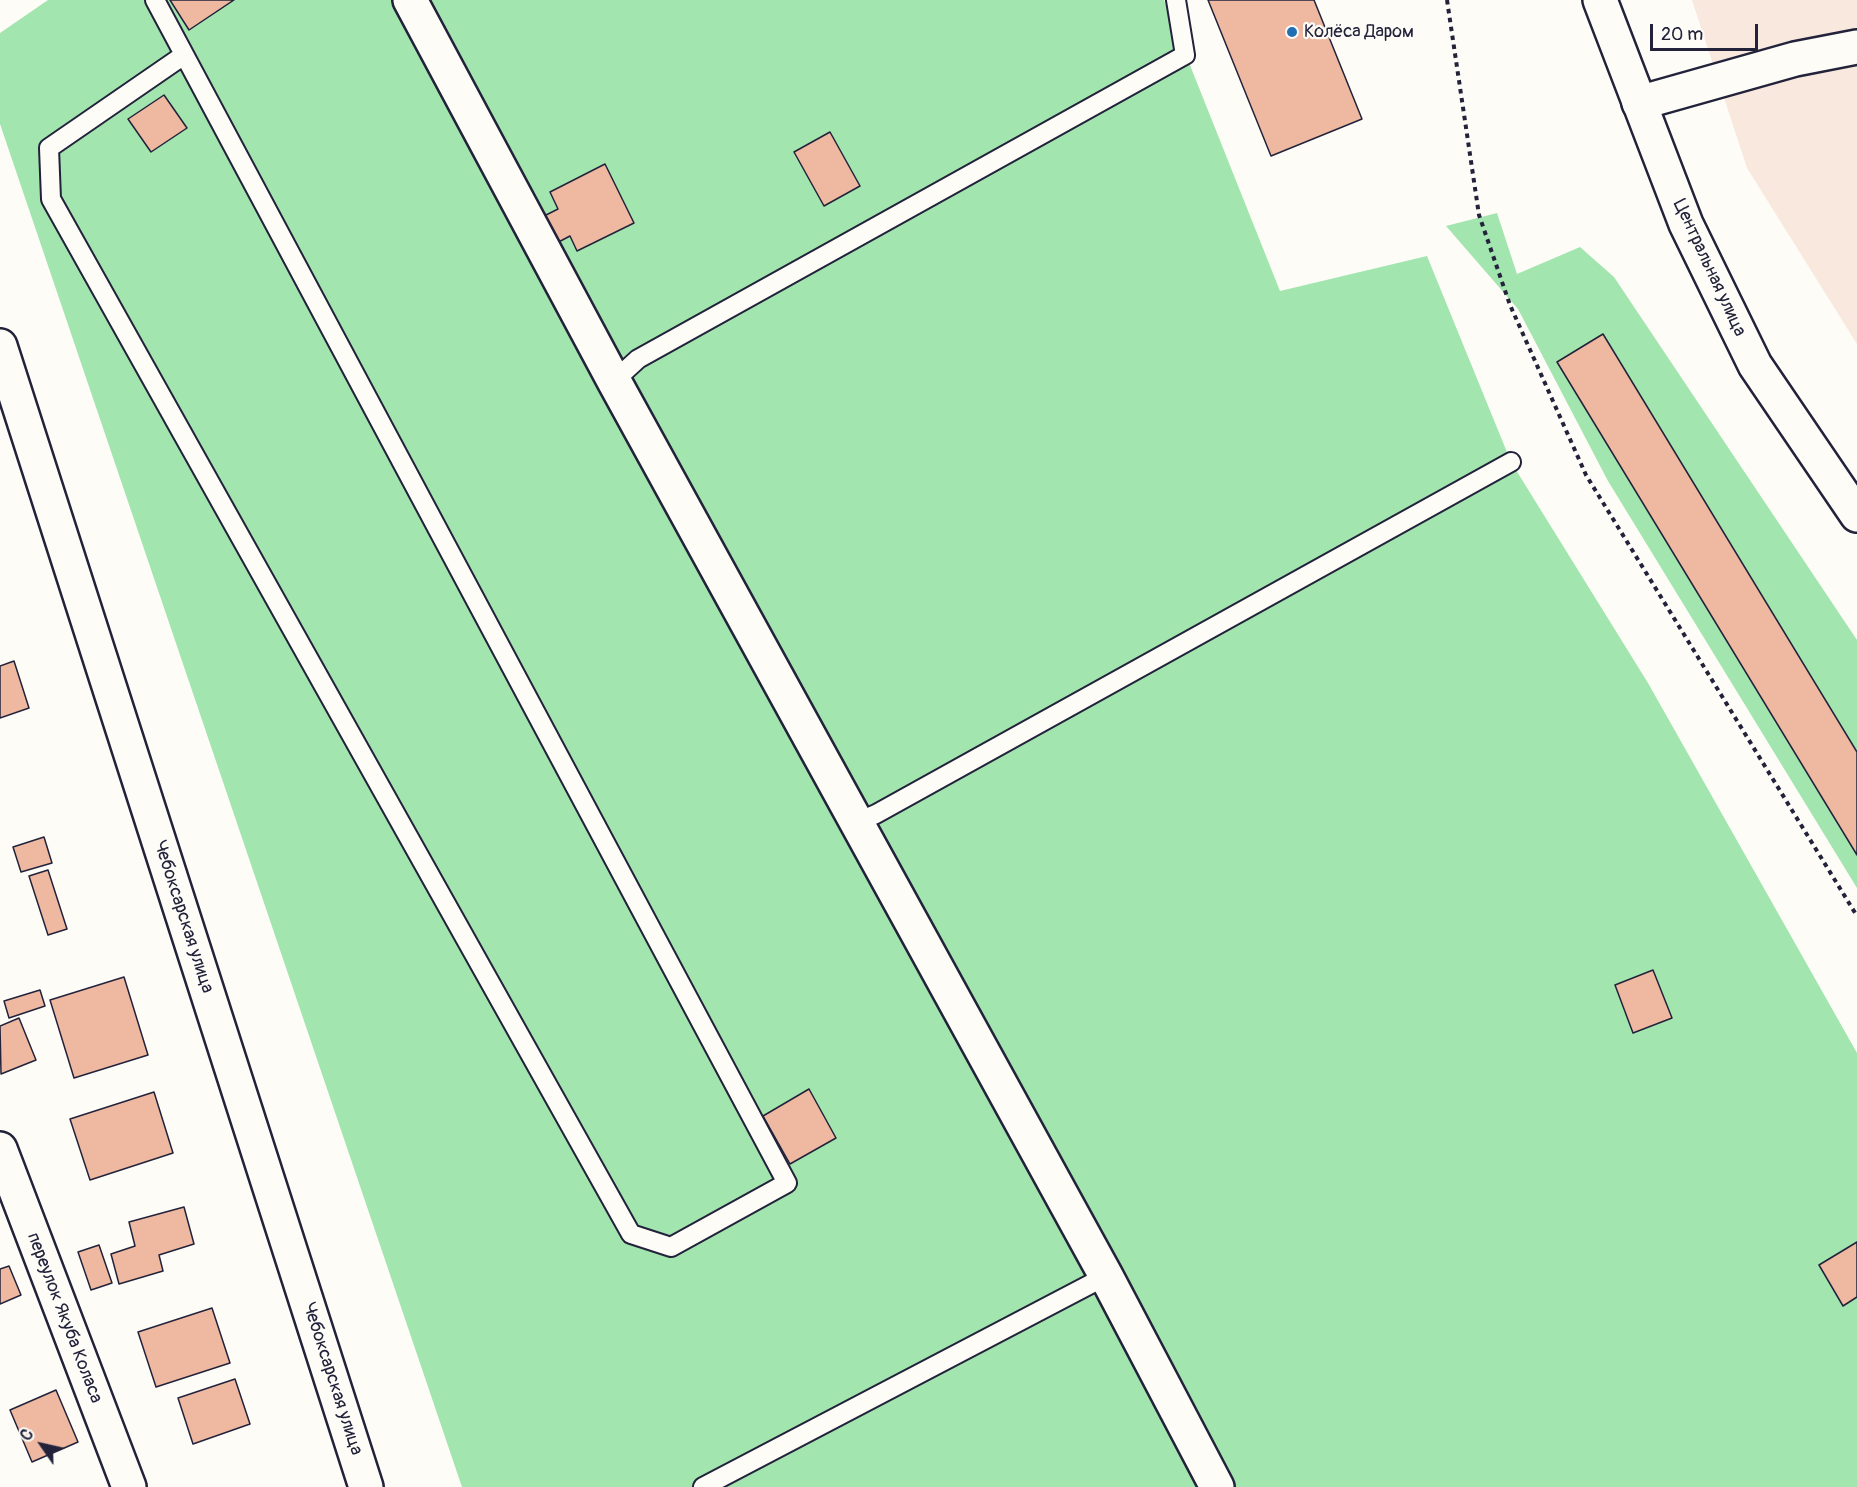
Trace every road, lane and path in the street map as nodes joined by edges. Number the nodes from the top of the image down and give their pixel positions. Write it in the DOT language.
graph roads {
  1 [pos="155,0"];
  2 [pos="410,0"];
  3 [pos="1176,0"];
  4 [pos="1447,0"];
  5 [pos="1600,0"];
  6 [pos="1857,46"];
  7 [pos="184,56"];
  8 [pos="1639,103"];
  9 [pos="0,346"];
  10 [pos="615,381"];
  11 [pos="1510,462"];
  12 [pos="1857,515"];
  13 [pos="855,823"];
  14 [pos="1857,916"];
  15 [pos="0,1149"];
  16 [pos="1106,1276"];
  17 [pos="129,1487"];
  18 [pos="366,1487"];
  19 [pos="703,1487"];
  20 [pos="1217,1487"];
  1 -- 7 [label="lane"];
  2 -- 10 [label="street"];
  3 -- 10 [label="lane"];
  4 -- 14 [label="path"];
  5 -- 8 [label="street, Центральная улица"];
  6 -- 8 [label="street"];
  7 -- 7 [label="lane"];
  8 -- 12 [label="street, Центральная улица"];
  9 -- 18 [label="street, Чебоксарская улица"];
  10 -- 13 [label="street"];
  11 -- 13 [label="lane"];
  13 -- 16 [label="street"];
  15 -- 17 [label="street, переулок Якуба Коласа"];
  16 -- 19 [label="lane"];
  16 -- 20 [label="street"];
}
